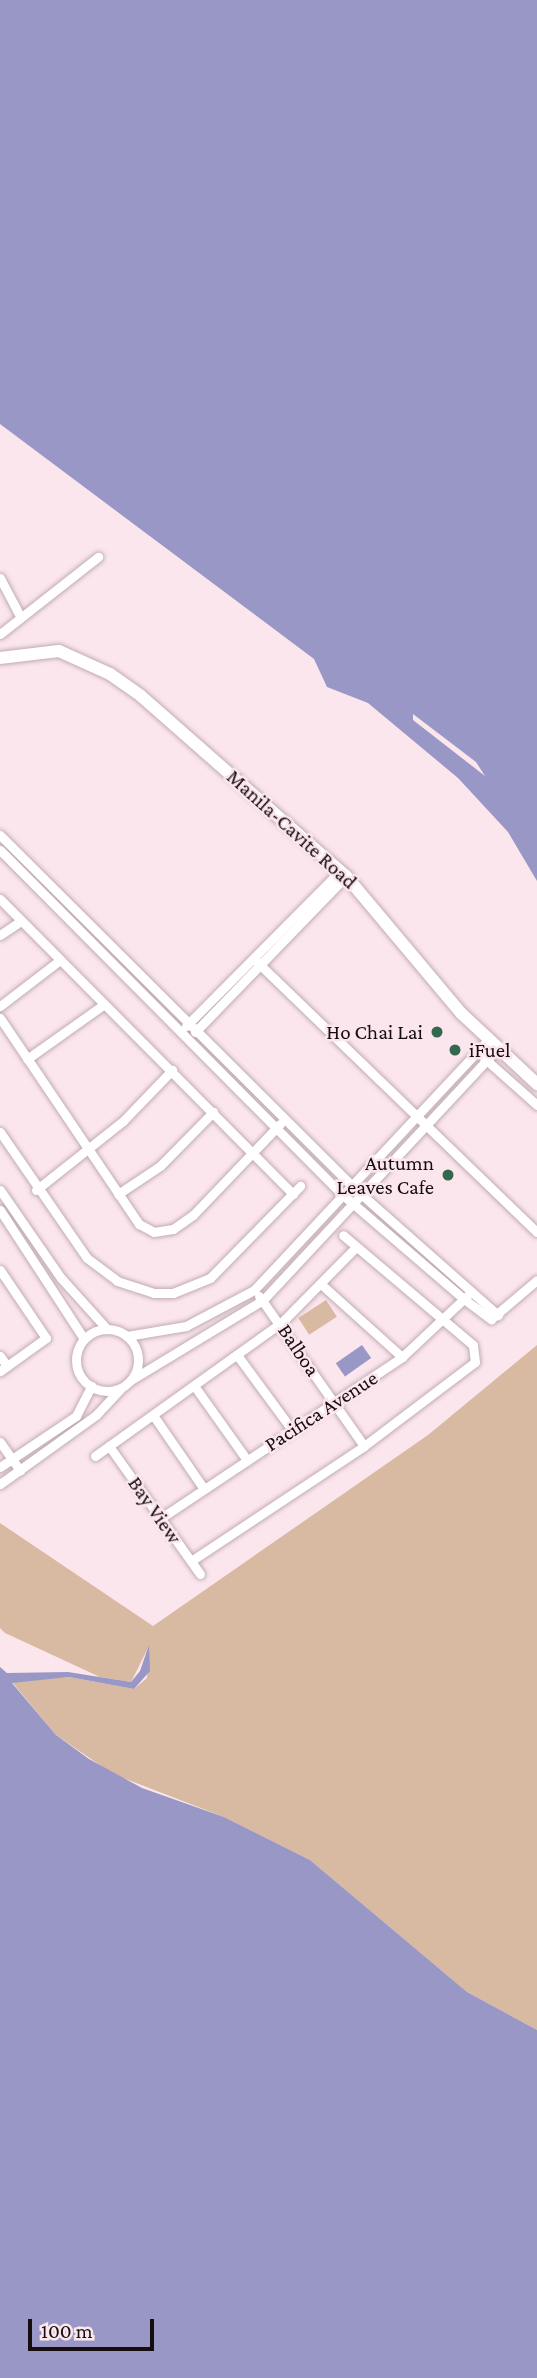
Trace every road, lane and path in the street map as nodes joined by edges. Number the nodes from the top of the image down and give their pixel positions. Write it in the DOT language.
graph roads {
  1 [pos="98,557"];
  2 [pos="0,578"];
  3 [pos="20,616"];
  4 [pos="0,634"];
  5 [pos="0,658"];
  6 [pos="0,835"];
  7 [pos="0,850"];
  8 [pos="343,873"];
  9 [pos="0,898"];
  10 [pos="21,921"];
  11 [pos="0,935"];
  12 [pos="60,960"];
  13 [pos="257,962"];
  14 [pos="103,1005"];
  15 [pos="0,1006"];
  16 [pos="0,1018"];
  17 [pos="190,1022"];
  18 [pos="181,1030"];
  19 [pos="197,1030"];
  20 [pos="189,1038"];
  21 [pos="493,1045"];
  22 [pos="477,1053"];
  23 [pos="27,1059"];
  24 [pos="486,1061"];
  25 [pos="172,1070"];
  26 [pos="537,1084"];
  27 [pos="537,1105"];
  28 [pos="213,1112"];
  29 [pos="415,1118"];
  30 [pos="285,1119"];
  31 [pos="423,1127"];
  32 [pos="277,1128"];
  33 [pos="0,1132"];
  34 [pos="86,1148"];
  35 [pos="253,1152"];
  36 [pos="300,1186"];
  37 [pos="352,1186"];
  38 [pos="0,1190"];
  39 [pos="36,1190"];
  40 [pos="118,1194"];
  41 [pos="293,1194"];
  42 [pos="361,1194"];
  43 [pos="343,1195"];
  44 [pos="352,1203"];
  45 [pos="12,1207"];
  46 [pos="1,1212"];
  47 [pos="537,1232"];
  48 [pos="343,1235"];
  49 [pos="356,1247"];
  50 [pos="0,1270"];
  51 [pos="537,1280"];
  52 [pos="322,1286"];
  53 [pos="254,1290"];
  54 [pos="467,1296"];
  55 [pos="263,1300"];
  56 [pos="443,1321"];
  57 [pos="281,1323"];
  58 [pos="107,1329"];
  59 [pos="127,1336"];
  60 [pos="84,1339"];
  61 [pos="237,1355"];
  62 [pos="0,1356"];
  63 [pos="402,1357"];
  64 [pos="3,1368"];
  65 [pos="131,1380"];
  66 [pos="91,1386"];
  67 [pos="122,1387"];
  68 [pos="195,1387"];
  69 [pos="335,1403"];
  70 [pos="153,1415"];
  71 [pos="292,1430"];
  72 [pos="0,1442"];
  73 [pos="110,1446"];
  74 [pos="364,1446"];
  75 [pos="94,1456"];
  76 [pos="12,1460"];
  77 [pos="247,1460"];
  78 [pos="0,1467"];
  79 [pos="20,1471"];
  80 [pos="0,1485"];
  81 [pos="204,1489"];
  82 [pos="161,1518"];
  83 [pos="191,1561"];
  84 [pos="200,1574"];
  1 -- 3 [label="street"];
  2 -- 3 [label="street"];
  3 -- 4 [label="street"];
  5 -- 8 [label="main road, Manila-Cavite Road"];
  6 -- 17 [label="street"];
  7 -- 18 [label="street"];
  8 -- 13 [label="street"];
  8 -- 21 [label="main road, Manila-Cavite Road"];
  9 -- 10 [label="street"];
  10 -- 11 [label="street"];
  10 -- 12 [label="street"];
  12 -- 14 [label="street"];
  12 -- 15 [label="street"];
  13 -- 17 [label="street"];
  13 -- 19 [label="street"];
  13 -- 29 [label="street"];
  14 -- 23 [label="street"];
  14 -- 25 [label="street"];
  16 -- 23 [label="street"];
  17 -- 18 [label="street"];
  17 -- 19 [label="street"];
  18 -- 20 [label="street"];
  19 -- 20 [label="street"];
  19 -- 30 [label="street"];
  20 -- 32 [label="street"];
  21 -- 22 [label="street"];
  21 -- 24 [label="street"];
  21 -- 26 [label="main road, Manila-Cavite Road"];
  22 -- 24 [label="street"];
  22 -- 29 [label="street"];
  23 -- 34 [label="street"];
  24 -- 27 [label="street"];
  24 -- 31 [label="street"];
  25 -- 28 [label="street"];
  25 -- 34 [label="street"];
  28 -- 35 [label="street"];
  28 -- 40 [label="street"];
  29 -- 31 [label="street"];
  29 -- 37 [label="street"];
  30 -- 32 [label="street"];
  30 -- 37 [label="street"];
  31 -- 42 [label="street"];
  31 -- 47 [label="street"];
  32 -- 35 [label="street"];
  32 -- 43 [label="street"];
  33 -- 39 [label="street"];
  34 -- 39 [label="street"];
  34 -- 40 [label="street"];
  35 -- 40 [label="street"];
  35 -- 41 [label="street"];
  36 -- 41 [label="street"];
  37 -- 42 [label="street"];
  37 -- 43 [label="street"];
  38 -- 45 [label="street"];
  39 -- 41 [label="street"];
  42 -- 44 [label="street"];
  42 -- 54 [label="street"];
  43 -- 44 [label="street"];
  43 -- 53 [label="street"];
  44 -- 54 [label="street"];
  44 -- 55 [label="street"];
  45 -- 46 [label="street"];
  45 -- 58 [label="street"];
  46 -- 60 [label="street"];
  48 -- 49 [label="street"];
  49 -- 52 [label="street"];
  49 -- 56 [label="street"];
  50 -- 64 [label="street"];
  51 -- 54 [label="street"];
  52 -- 57 [label="street"];
  52 -- 63 [label="street"];
  53 -- 55 [label="street, Balboa"];
  53 -- 59 [label="street"];
  54 -- 56 [label="street, Pacifica Avenue"];
  55 -- 57 [label="street, Balboa"];
  55 -- 65 [label="street"];
  56 -- 63 [label="street, Pacifica Avenue"];
  56 -- 74 [label="street"];
  57 -- 61 [label="street"];
  57 -- 69 [label="street, Balboa"];
  58 -- 59 [label="street"];
  58 -- 60 [label="street"];
  59 -- 65 [label="street"];
  60 -- 66 [label="street"];
  61 -- 68 [label="street"];
  61 -- 71 [label="street"];
  62 -- 64 [label="street"];
  63 -- 69 [label="street, Pacifica Avenue"];
  65 -- 67 [label="street"];
  66 -- 67 [label="street"];
  66 -- 76 [label="street"];
  67 -- 79 [label="street"];
  68 -- 70 [label="street"];
  68 -- 77 [label="street"];
  69 -- 71 [label="street, Pacifica Avenue"];
  69 -- 74 [label="street, Balboa"];
  70 -- 73 [label="street"];
  70 -- 81 [label="street"];
  71 -- 77 [label="street, Pacifica Avenue"];
  72 -- 76 [label="street"];
  73 -- 75 [label="street"];
  73 -- 82 [label="street, Bay View"];
  74 -- 83 [label="street"];
  76 -- 78 [label="street"];
  76 -- 79 [label="street"];
  77 -- 81 [label="street, Pacifica Avenue"];
  79 -- 80 [label="street"];
  81 -- 82 [label="street, Pacifica Avenue"];
  82 -- 83 [label="street, Bay View"];
  83 -- 84 [label="street, Bay View"];
}
